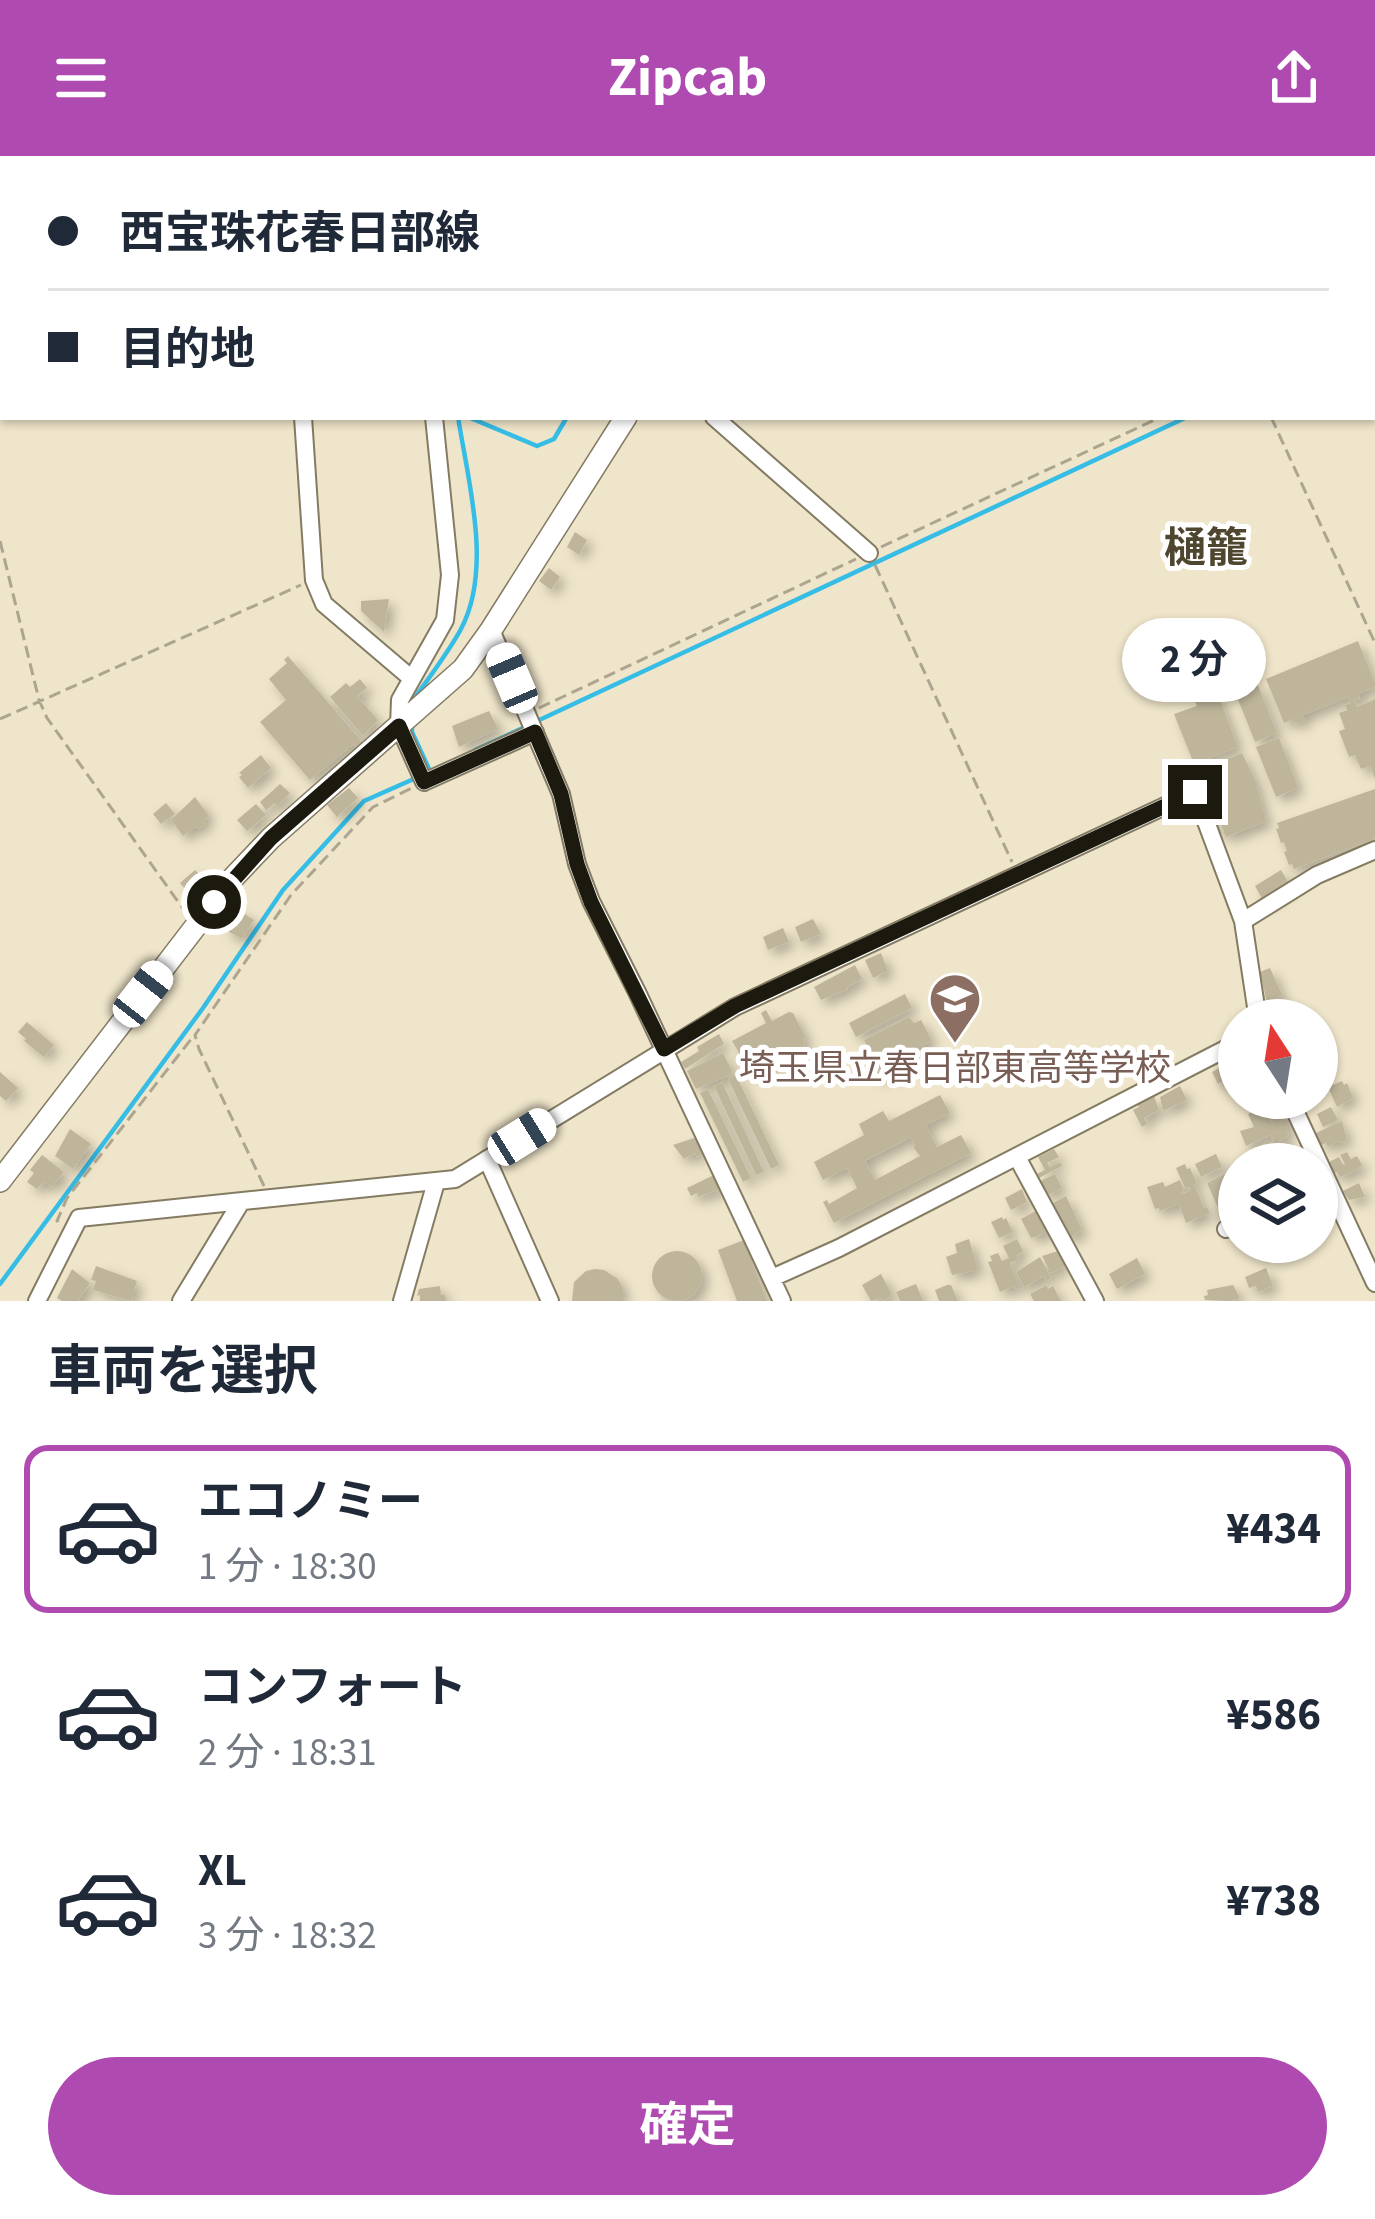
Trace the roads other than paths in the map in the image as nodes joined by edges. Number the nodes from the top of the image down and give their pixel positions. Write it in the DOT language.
graph roads {
  1 [pos="303,420"];
  2 [pos="434,420"];
  3 [pos="624,420"];
  4 [pos="717,420"];
  5 [pos="869,553"];
  6 [pos="491,630"];
  7 [pos="411,678"];
  8 [pos="408,719"];
  9 [pos="535,732"];
  10 [pos="1375,850"];
  11 [pos="1243,921"];
  12 [pos="1255,999"];
  13 [pos="664,1049"];
  14 [pos="1218,1053"];
  15 [pos="1017,1157"];
  16 [pos="487,1159"];
  17 [pos="0,1181"];
  18 [pos="436,1182"];
  19 [pos="241,1202"];
  20 [pos="1338,1214"];
  21 [pos="772,1278"];
  22 [pos="1375,1283"];
  23 [pos="37,1301"];
  24 [pos="181,1301"];
  25 [pos="402,1301"];
  26 [pos="550,1301"];
  27 [pos="782,1301"];
  28 [pos="1094,1301"];
  1 -- 7 [label="street"];
  2 -- 7 [label="street"];
  3 -- 6 [label="main road"];
  4 -- 5 [label="street"];
  6 -- 8 [label="main road"];
  6 -- 9 [label="street"];
  7 -- 8 [label="street"];
  8 -- 9 [label="street"];
  8 -- 17 [label="main road"];
  9 -- 13 [label="street"];
  10 -- 11 [label="street"];
  11 -- 12 [label="street"];
  11 -- 13 [label="street"];
  13 -- 16 [label="street"];
  13 -- 21 [label="street"];
  14 -- 15 [label="street"];
  15 -- 21 [label="street"];
  15 -- 28 [label="street"];
  16 -- 18 [label="street"];
  16 -- 26 [label="street"];
  18 -- 19 [label="street"];
  18 -- 25 [label="street"];
  19 -- 23 [label="street"];
  19 -- 24 [label="street"];
  20 -- 22 [label="street"];
  21 -- 27 [label="street"];
}
